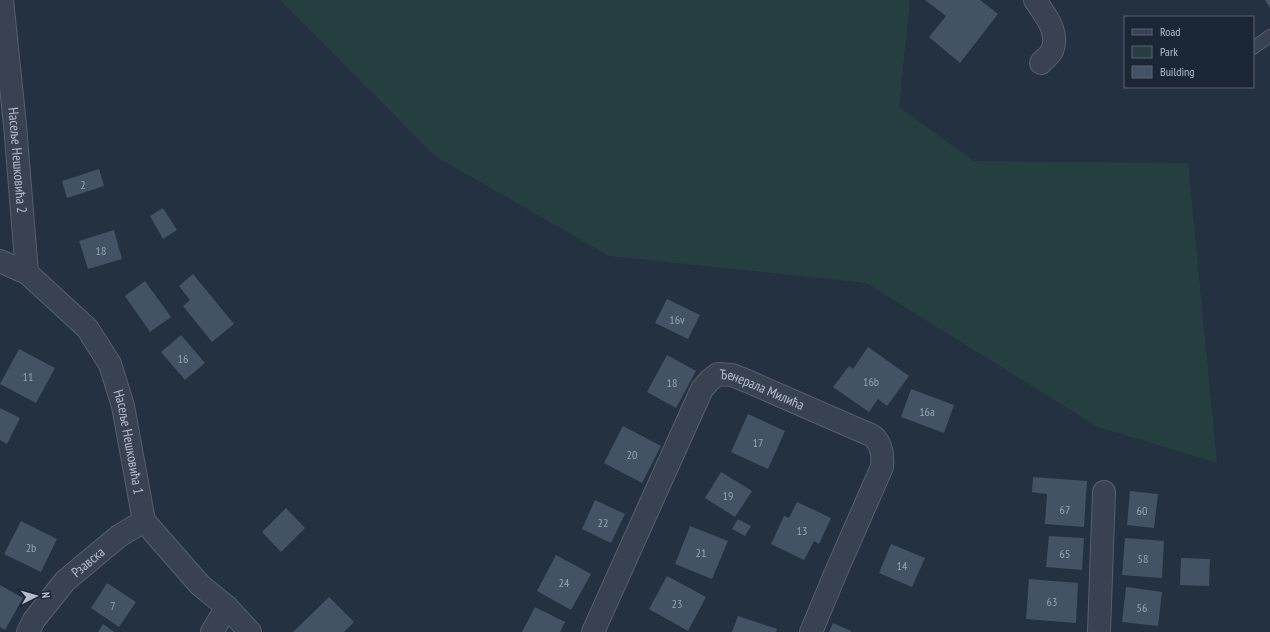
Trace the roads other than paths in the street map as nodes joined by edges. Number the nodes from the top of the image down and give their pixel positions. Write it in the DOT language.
graph roads {
  1 [pos="2,0"];
  2 [pos="1035,0"];
  3 [pos="1270,36"];
  4 [pos="1254,47"];
  5 [pos="1041,63"];
  6 [pos="0,261"];
  7 [pos="27,273"];
  8 [pos="1104,492"];
  9 [pos="144,522"];
  10 [pos="227,607"];
  11 [pos="28,632"];
  12 [pos="212,632"];
  13 [pos="250,632"];
  14 [pos="593,632"];
  15 [pos="811,632"];
  16 [pos="1099,632"];
  1 -- 7 [label="street, Насеље Нешковића 2"];
  2 -- 5 [label="street"];
  3 -- 4 [label="lane"];
  6 -- 7 [label="street, Насеље Нешковића 1"];
  7 -- 9 [label="street, Насеље Нешковића 1"];
  8 -- 16 [label="street"];
  9 -- 10 [label="street"];
  9 -- 11 [label="street, Рзавска"];
  10 -- 12 [label="street"];
  10 -- 13 [label="street"];
  14 -- 15 [label="street, Ђенерала Милића"];
}
